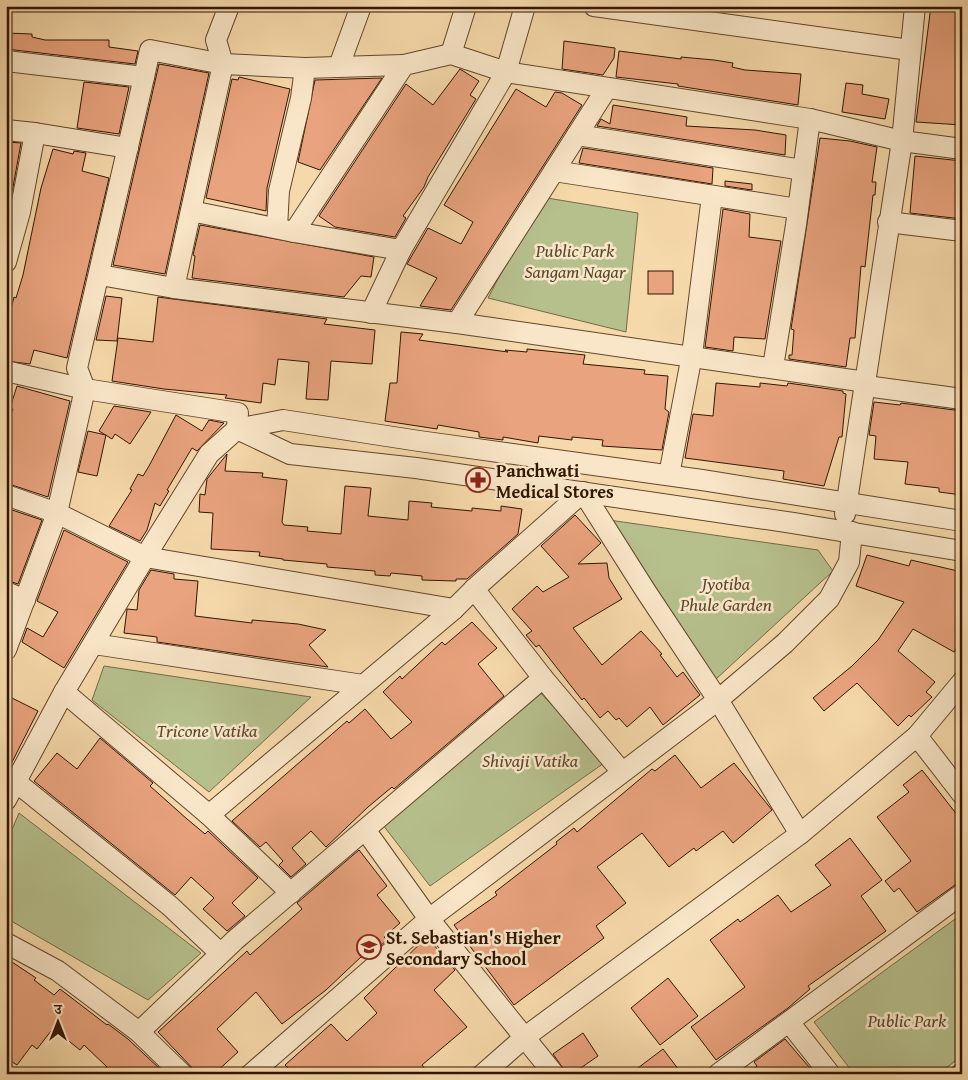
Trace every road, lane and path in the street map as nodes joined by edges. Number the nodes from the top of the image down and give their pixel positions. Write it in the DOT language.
graph roads {
  1 [pos="229,6"];
  2 [pos="361,6"];
  3 [pos="466,6"];
  4 [pos="525,6"];
  5 [pos="594,6"];
  6 [pos="915,6"];
  7 [pos="910,50"];
  8 [pos="451,54"];
  9 [pos="6,61"];
  10 [pos="223,64"];
  11 [pos="339,66"];
  12 [pos="404,66"];
  13 [pos="306,68"];
  14 [pos="506,72"];
  15 [pos="144,77"];
  16 [pos="607,88"];
  17 [pos="810,119"];
  18 [pos="6,130"];
  19 [pos="35,133"];
  20 [pos="577,135"];
  21 [pos="902,141"];
  22 [pos="128,148"];
  23 [pos="962,149"];
  24 [pos="803,170"];
  25 [pos="554,172"];
  26 [pos="712,196"];
  27 [pos="798,209"];
  28 [pos="13,211"];
  29 [pos="191,211"];
  30 [pos="888,222"];
  31 [pos="286,230"];
  32 [pos="962,231"];
  33 [pos="401,250"];
  34 [pos="6,262"];
  35 [pos="100,275"];
  36 [pos="174,288"];
  37 [pos="371,313"];
  38 [pos="457,323"];
  39 [pos="692,355"];
  40 [pos="773,367"];
  41 [pos="8,377"];
  42 [pos="866,384"];
  43 [pos="85,389"];
  44 [pos="962,399"];
  45 [pos="237,429"];
  46 [pos="668,475"];
  47 [pos="584,492"];
  48 [pos="6,495"];
  49 [pos="847,502"];
  50 [pos="58,513"];
  51 [pos="962,521"];
  52 [pos="847,532"];
  53 [pos="962,551"];
  54 [pos="145,557"];
  55 [pos="474,589"];
  56 [pos="6,592"];
  57 [pos="25,600"];
  58 [pos="454,609"];
  59 [pos="94,644"];
  60 [pos="6,650"];
  61 [pos="543,678"];
  62 [pos="962,682"];
  63 [pos="363,685"];
  64 [pos="64,692"];
  65 [pos="718,700"];
  66 [pos="917,736"];
  67 [pos="622,772"];
  68 [pos="16,782"];
  69 [pos="962,794"];
  70 [pos="6,800"];
  71 [pos="209,815"];
  72 [pos="366,830"];
  73 [pos="800,834"];
  74 [pos="292,894"];
  75 [pos="962,894"];
  76 [pos="429,919"];
  77 [pos="6,943"];
  78 [pos="220,953"];
  79 [pos="789,1022"];
  80 [pos="139,1032"];
  81 [pos="525,1037"];
  82 [pos="182,1074"];
  83 [pos="251,1074"];
  84 [pos="483,1074"];
  85 [pos="554,1074"];
  86 [pos="718,1074"];
  87 [pos="830,1074"];
  1 -- 10 [label="street"];
  2 -- 11 [label="street"];
  3 -- 8 [label="street"];
  4 -- 14 [label="street"];
  5 -- 7 [label="street"];
  6 -- 7 [label="street"];
  7 -- 21 [label="street"];
  8 -- 12 [label="street"];
  8 -- 14 [label="street"];
  9 -- 15 [label="street"];
  10 -- 13 [label="street"];
  10 -- 15 [label="street"];
  10 -- 29 [label="street"];
  11 -- 12 [label="street"];
  11 -- 13 [label="street"];
  12 -- 31 [label="street"];
  13 -- 31 [label="street"];
  14 -- 16 [label="street"];
  14 -- 33 [label="street"];
  15 -- 22 [label="street"];
  16 -- 17 [label="street"];
  16 -- 20 [label="street"];
  17 -- 21 [label="street"];
  17 -- 24 [label="street"];
  18 -- 19 [label="street"];
  19 -- 22 [label="street"];
  19 -- 28 [label="street"];
  20 -- 24 [label="street"];
  20 -- 25 [label="street"];
  21 -- 23 [label="street"];
  21 -- 30 [label="street"];
  22 -- 35 [label="street"];
  24 -- 27 [label="street"];
  25 -- 26 [label="street"];
  25 -- 38 [label="street"];
  26 -- 27 [label="street"];
  26 -- 39 [label="street"];
  27 -- 40 [label="street"];
  28 -- 34 [label="street"];
  29 -- 31 [label="street"];
  29 -- 36 [label="street"];
  30 -- 32 [label="street"];
  30 -- 42 [label="street"];
  31 -- 33 [label="street"];
  33 -- 37 [label="street"];
  35 -- 36 [label="street"];
  35 -- 43 [label="street"];
  36 -- 37 [label="street"];
  37 -- 38 [label="street"];
  38 -- 39 [label="street"];
  39 -- 40 [label="street"];
  39 -- 46 [label="street"];
  40 -- 42 [label="street"];
  41 -- 43 [label="street"];
  42 -- 44 [label="street"];
  42 -- 49 [label="street"];
  43 -- 45 [label="street"];
  43 -- 50 [label="street"];
  45 -- 46 [label="street"];
  45 -- 47 [label="street"];
  45 -- 54 [label="street"];
  46 -- 49 [label="street"];
  47 -- 52 [label="street"];
  47 -- 55 [label="street"];
  47 -- 65 [label="street"];
  48 -- 50 [label="street"];
  49 -- 51 [label="street"];
  49 -- 52 [label="street"];
  50 -- 54 [label="street"];
  50 -- 57 [label="street"];
  52 -- 53 [label="street"];
  52 -- 65 [label="street"];
  54 -- 58 [label="street"];
  54 -- 59 [label="street"];
  55 -- 58 [label="street"];
  55 -- 61 [label="street"];
  56 -- 57 [label="street"];
  57 -- 60 [label="street"];
  58 -- 63 [label="street"];
  59 -- 63 [label="street"];
  59 -- 64 [label="street"];
  61 -- 67 [label="street"];
  61 -- 72 [label="street"];
  62 -- 66 [label="street"];
  63 -- 71 [label="street"];
  64 -- 68 [label="street"];
  64 -- 71 [label="street"];
  65 -- 67 [label="street"];
  65 -- 73 [label="street"];
  66 -- 69 [label="street"];
  66 -- 73 [label="street"];
  67 -- 76 [label="street"];
  68 -- 70 [label="street"];
  68 -- 78 [label="street"];
  71 -- 74 [label="street"];
  72 -- 74 [label="street"];
  72 -- 76 [label="street"];
  73 -- 81 [label="street"];
  74 -- 78 [label="street"];
  75 -- 79 [label="street"];
  76 -- 81 [label="street"];
  76 -- 83 [label="street"];
  77 -- 80 [label="street"];
  78 -- 80 [label="street"];
  79 -- 86 [label="street"];
  79 -- 87 [label="street"];
  80 -- 82 [label="street"];
  81 -- 84 [label="street"];
  81 -- 85 [label="street"];
}
